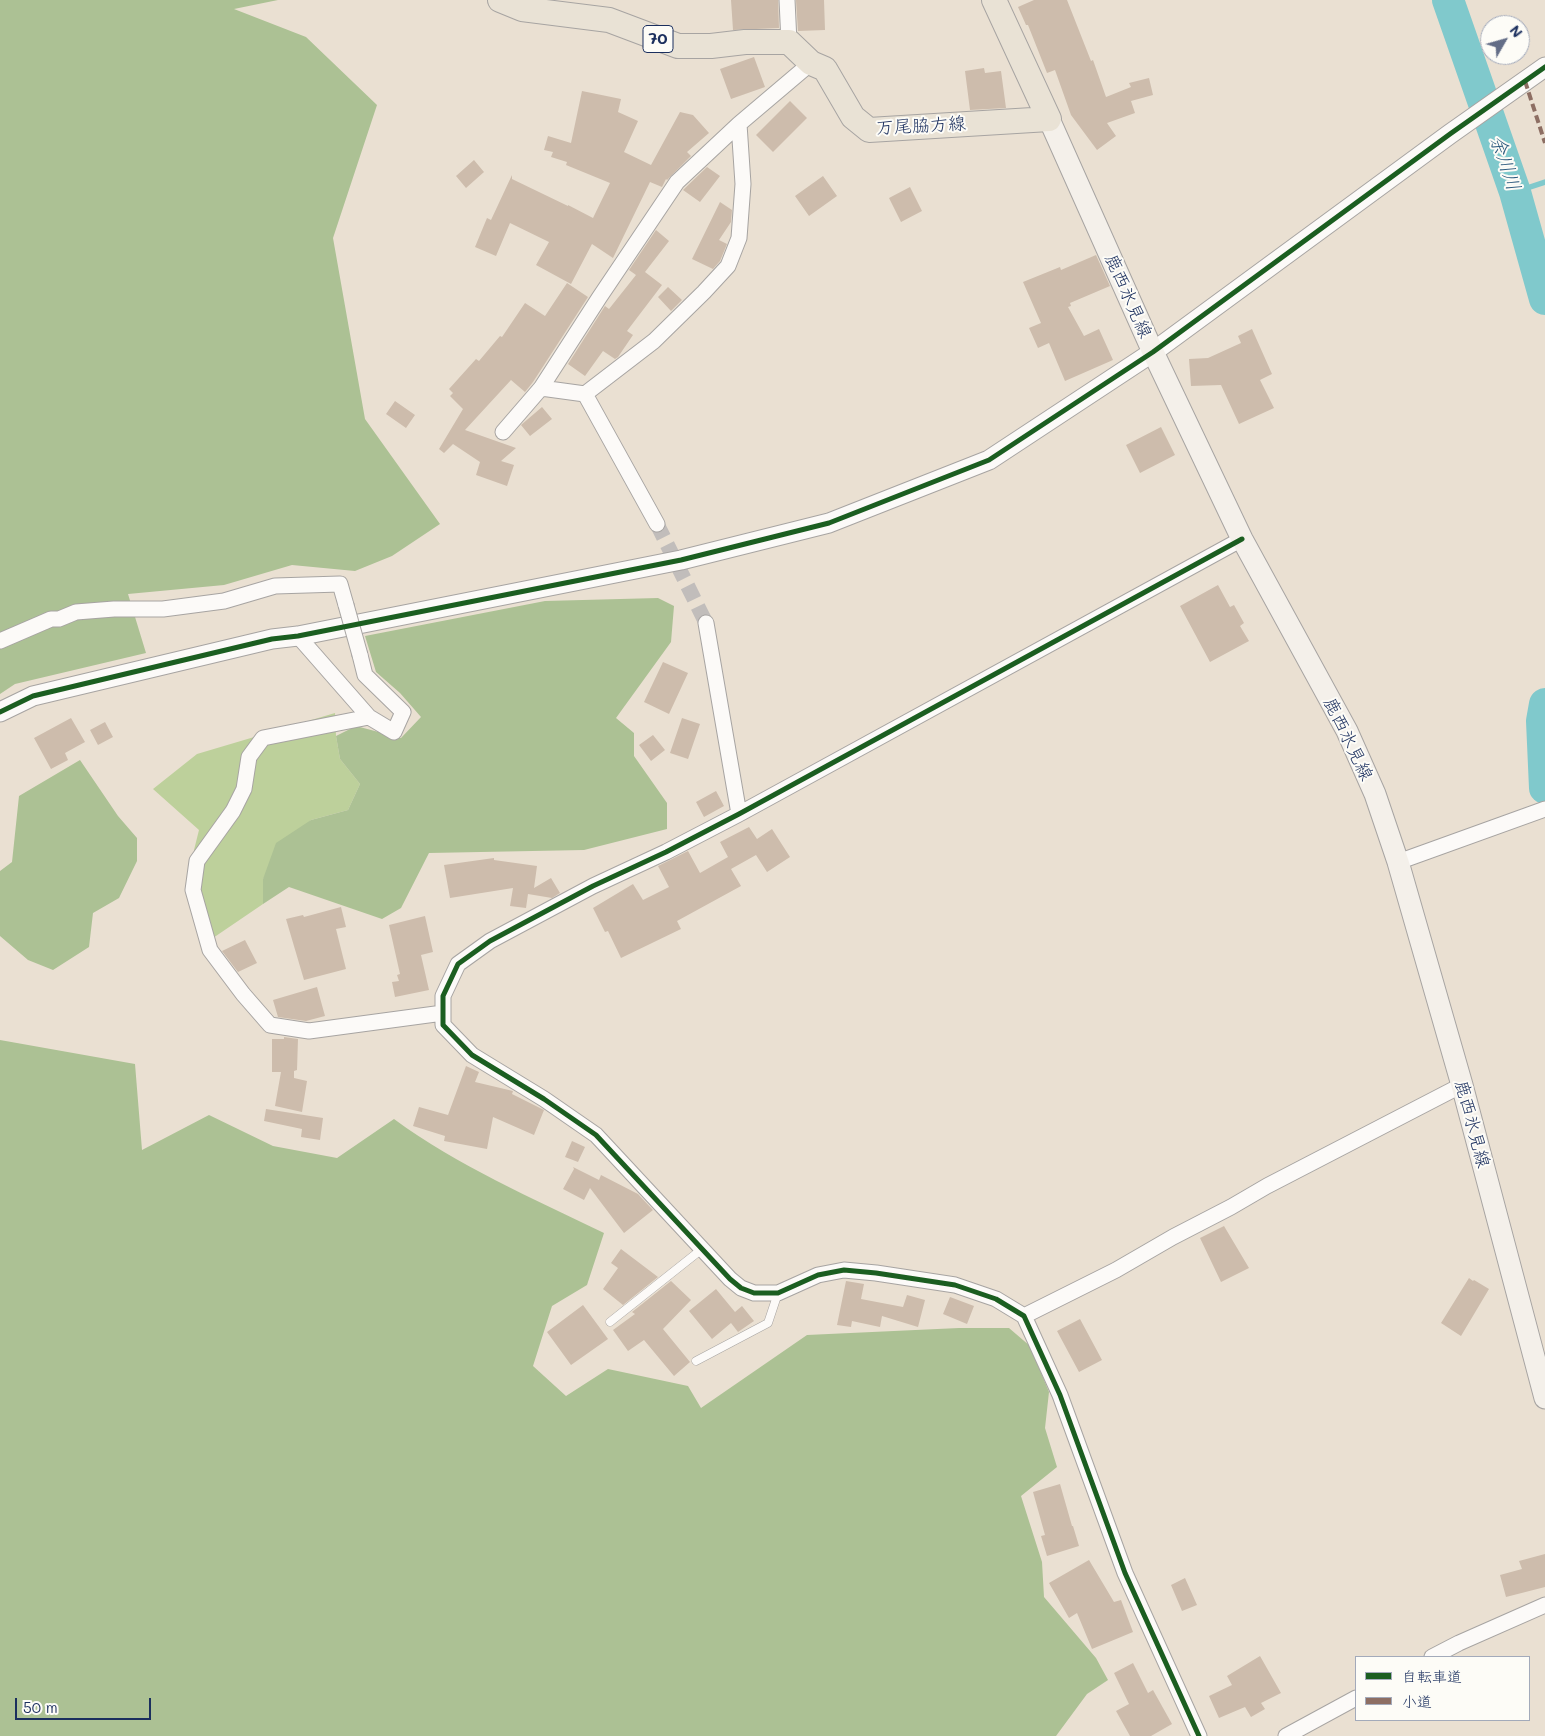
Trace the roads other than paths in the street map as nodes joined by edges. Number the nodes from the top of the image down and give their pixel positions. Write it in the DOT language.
graph roads {
  1 [pos="500,0"];
  2 [pos="787,0"];
  3 [pos="994,0"];
  4 [pos="789,42"];
  5 [pos="811,62"];
  6 [pos="1545,67"];
  7 [pos="1049,119"];
  8 [pos="739,124"];
  9 [pos="1153,352"];
  10 [pos="541,388"];
  11 [pos="585,394"];
  12 [pos="503,432"];
  13 [pos="657,524"];
  14 [pos="1242,539"];
  15 [pos="706,624"];
  16 [pos="298,636"];
  17 [pos="0,641"];
  18 [pos="0,712"];
  19 [pos="369,717"];
  20 [pos="1545,809"];
  21 [pos="738,814"];
  22 [pos="1398,862"];
  23 [pos="443,1013"];
  24 [pos="1462,1085"];
  25 [pos="702,1249"];
  26 [pos="778,1293"];
  27 [pos="1024,1316"];
  28 [pos="610,1322"];
  29 [pos="696,1361"];
  30 [pos="1545,1398"];
  31 [pos="1545,1605"];
  32 [pos="1434,1656"];
  33 [pos="1355,1699"];
  34 [pos="1199,1736"];
  35 [pos="1286,1736"];
  1 -- 4 [label="main road, 70"];
  2 -- 4 [label="street"];
  3 -- 7 [label="main road"];
  4 -- 5 [label="main road, 万尾脇方線"];
  5 -- 7 [label="main road, 万尾脇方線"];
  5 -- 8 [label="street"];
  6 -- 9 [label="street"];
  7 -- 9 [label="main road, 鹿西氷見線"];
  8 -- 10 [label="street"];
  8 -- 11 [label="street"];
  9 -- 14 [label="main road, 鹿西氷見線"];
  9 -- 16 [label="street"];
  10 -- 11 [label="street"];
  10 -- 12 [label="street"];
  11 -- 13 [label="street"];
  14 -- 21 [label="street"];
  14 -- 22 [label="main road, 鹿西氷見線"];
  15 -- 21 [label="street"];
  16 -- 18 [label="street"];
  16 -- 19 [label="street"];
  17 -- 19 [label="street, bridge"];
  19 -- 23 [label="street"];
  20 -- 22 [label="street"];
  21 -- 23 [label="street"];
  22 -- 24 [label="main road, 鹿西氷見線"];
  23 -- 25 [label="street"];
  24 -- 27 [label="street"];
  24 -- 30 [label="main road, 鹿西氷見線"];
  25 -- 26 [label="street"];
  25 -- 28 [label="lane"];
  26 -- 27 [label="street"];
  26 -- 29 [label="lane"];
  27 -- 34 [label="street"];
  31 -- 32 [label="street"];
  33 -- 35 [label="street"];
}
